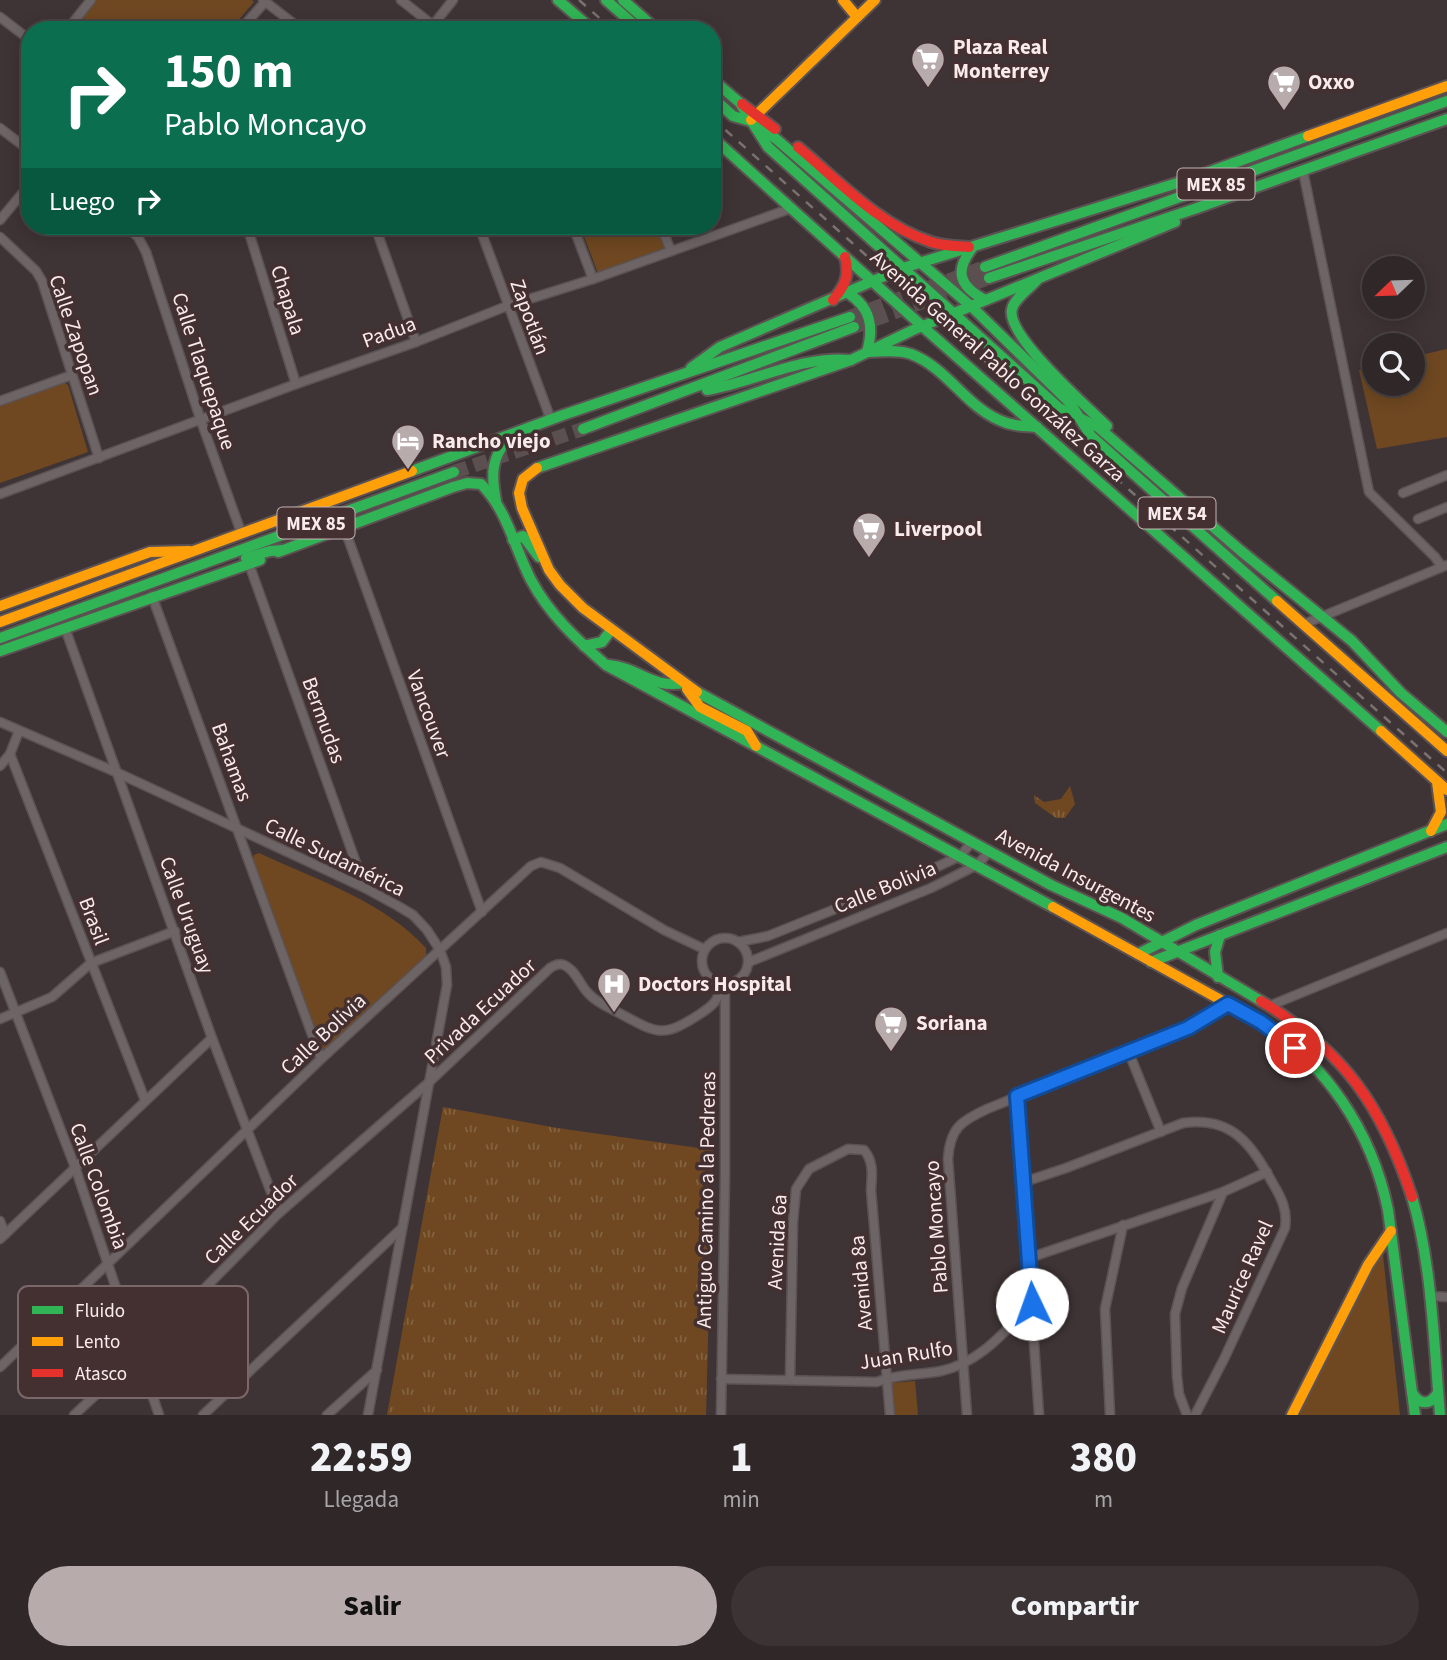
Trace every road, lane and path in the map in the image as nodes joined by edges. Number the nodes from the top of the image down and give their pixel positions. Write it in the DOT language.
graph roads {
  1 [pos="91,0"];
  2 [pos="401,0"];
  3 [pos="453,0"];
  4 [pos="558,0"];
  5 [pos="606,0"];
  6 [pos="623,0"];
  7 [pos="843,0"];
  8 [pos="875,0"];
  9 [pos="264,1"];
  10 [pos="0,17"];
  11 [pos="857,17"];
  12 [pos="74,21"];
  13 [pos="247,21"];
  14 [pos="290,21"];
  15 [pos="426,21"];
  16 [pos="439,21"];
  17 [pos="582,21"];
  18 [pos="630,21"];
  19 [pos="647,21"];
  20 [pos="21,33"];
  21 [pos="1447,86"];
  22 [pos="721,87"];
  23 [pos="1447,101"];
  24 [pos="721,105"];
  25 [pos="753,118"];
  26 [pos="1447,119"];
  27 [pos="0,128"];
  28 [pos="21,144"];
  29 [pos="721,144"];
  30 [pos="1303,171"];
  31 [pos="21,195"];
  32 [pos="870,205"];
  33 [pos="792,208"];
  34 [pos="1197,208"];
  35 [pos="867,218"];
  36 [pos="0,220"];
  37 [pos="721,233"];
  38 [pos="136,235"];
  39 [pos="250,235"];
  40 [pos="378,235"];
  41 [pos="482,235"];
  42 [pos="576,235"];
  43 [pos="665,235"];
  44 [pos="716,235"];
  45 [pos="0,237"];
  46 [pos="875,243"];
  47 [pos="971,247"];
  48 [pos="671,251"];
  49 [pos="845,256"];
  50 [pos="921,261"];
  51 [pos="903,268"];
  52 [pos="593,279"];
  53 [pos="1037,280"];
  54 [pos="873,281"];
  55 [pos="848,293"];
  56 [pos="833,300"];
  57 [pos="985,300"];
  58 [pos="507,306"];
  59 [pos="972,307"];
  60 [pos="954,314"];
  61 [pos="922,327"];
  62 [pos="416,342"];
  63 [pos="867,352"];
  64 [pos="851,360"];
  65 [pos="684,372"];
  66 [pos="72,375"];
  67 [pos="296,384"];
  68 [pos="671,396"];
  69 [pos="0,401"];
  70 [pos="1080,419"];
  71 [pos="551,420"];
  72 [pos="201,421"];
  73 [pos="1037,427"];
  74 [pos="583,429"];
  75 [pos="512,433"];
  76 [pos="99,458"];
  77 [pos="1133,458"];
  78 [pos="454,472"];
  79 [pos="1447,475"];
  80 [pos="1403,493"];
  81 [pos="0,494"];
  82 [pos="496,500"];
  83 [pos="1447,507"];
  84 [pos="1418,519"];
  85 [pos="344,527"];
  86 [pos="241,532"];
  87 [pos="513,540"];
  88 [pos="283,550"];
  89 [pos="189,551"];
  90 [pos="250,564"];
  91 [pos="1444,566"];
  92 [pos="549,570"];
  93 [pos="178,573"];
  94 [pos="152,596"];
  95 [pos="0,606"];
  96 [pos="1323,616"];
  97 [pos="0,622"];
  98 [pos="1304,624"];
  99 [pos="65,628"];
  100 [pos="611,630"];
  101 [pos="0,638"];
  102 [pos="584,646"];
  103 [pos="0,651"];
  104 [pos="606,665"];
  105 [pos="684,683"];
  106 [pos="0,722"];
  107 [pos="19,731"];
  108 [pos="1447,732"];
  109 [pos="757,747"];
  110 [pos="1447,751"];
  111 [pos="10,754"];
  112 [pos="0,766"];
  113 [pos="118,773"];
  114 [pos="1437,782"];
  115 [pos="1447,790"];
  116 [pos="1447,824"];
  117 [pos="238,829"];
  118 [pos="1431,831"];
  119 [pos="973,841"];
  120 [pos="1447,847"];
  121 [pos="990,851"];
  122 [pos="960,856"];
  123 [pos="977,865"];
  124 [pos="365,888"];
  125 [pos="482,912"];
  126 [pos="175,932"];
  127 [pos="1447,933"];
  128 [pos="1220,935"];
  129 [pos="738,942"];
  130 [pos="1161,943"];
  131 [pos="704,949"];
  132 [pos="440,950"];
  133 [pos="1177,952"];
  134 [pos="1138,954"];
  135 [pos="91,962"];
  136 [pos="749,962"];
  137 [pos="1151,962"];
  138 [pos="0,972"];
  139 [pos="1218,976"];
  140 [pos="723,985"];
  141 [pos="1228,1004"];
  142 [pos="1269,1006"];
  143 [pos="16,1014"];
  144 [pos="0,1019"];
  145 [pos="212,1038"];
  146 [pos="1129,1053"];
  147 [pos="321,1059"];
  148 [pos="427,1084"];
  149 [pos="1017,1096"];
  150 [pos="145,1100"];
  151 [pos="248,1128"];
  152 [pos="1161,1132"];
  153 [pos="864,1150"];
  154 [pos="75,1167"];
  155 [pos="1267,1172"];
  156 [pos="1024,1182"];
  157 [pos="1223,1192"];
  158 [pos="279,1213"];
  159 [pos="0,1220"];
  160 [pos="1123,1225"];
  161 [pos="402,1228"];
  162 [pos="1391,1231"];
  163 [pos="3,1237"];
  164 [pos="1029,1258"];
  165 [pos="109,1263"];
  166 [pos="85,1286"];
  167 [pos="116,1286"];
  168 [pos="207,1286"];
  169 [pos="1429,1296"];
  170 [pos="1447,1297"];
  171 [pos="1032,1304"];
  172 [pos="18,1350"];
  173 [pos="963,1365"];
  174 [pos="0,1367"];
  175 [pos="378,1370"];
  176 [pos="248,1373"];
  177 [pos="888,1378"];
  178 [pos="720,1379"];
  179 [pos="790,1381"];
  180 [pos="1413,1394"];
  181 [pos="1437,1394"];
  182 [pos="92,1398"];
  183 [pos="153,1398"];
  184 [pos="221,1398"];
  185 [pos="74,1415"];
  186 [pos="159,1415"];
  187 [pos="203,1415"];
  188 [pos="327,1415"];
  189 [pos="368,1415"];
  190 [pos="720,1415"];
  191 [pos="890,1415"];
  192 [pos="967,1415"];
  193 [pos="1038,1415"];
  194 [pos="1110,1415"];
  195 [pos="1187,1415"];
  196 [pos="1195,1415"];
  197 [pos="1293,1415"];
  198 [pos="1416,1415"];
  199 [pos="1440,1415"];
  1 -- 12 [label="street"];
  2 -- 15 [label="street"];
  3 -- 16 [label="street"];
  4 -- 17 [label="main road"];
  5 -- 18 [label="main road"];
  6 -- 19 [label="main road"];
  7 -- 11 [label="main road"];
  8 -- 11 [label="main road"];
  9 -- 13 [label="street"];
  9 -- 14 [label="street"];
  10 -- 20 [label="street"];
  11 -- 25 [label="main road"];
  21 -- 47 [label="main road, MEX 85"];
  22 -- 25 [label="main road"];
  23 -- 34 [label="main road, MEX 85"];
  24 -- 25 [label="main road, Avenida General Pablo González Garza / MEX 54"];
  25 -- 32 [label="main road"];
  25 -- 35 [label="main road, Avenida General Pablo González Garza / MEX 54"];
  25 -- 46 [label="main road, Avenida General Pablo González Garza / MEX 54"];
  26 -- 30 [label="main road, MEX 85"];
  27 -- 28 [label="street"];
  29 -- 33 [label="main road, Avenida General Pablo González Garza / MEX 54"];
  30 -- 34 [label="main road, MEX 85"];
  30 -- 91 [label="street"];
  31 -- 36 [label="street"];
  32 -- 35 [label="main road"];
  32 -- 47 [label="main road"];
  33 -- 37 [label="street, Padua"];
  33 -- 49 [label="main road, Avenida General Pablo González Garza / MEX 54"];
  34 -- 53 [label="main road"];
  35 -- 46 [label="main road"];
  35 -- 50 [label="main road, Avenida General Pablo González Garza / MEX 54"];
  38 -- 72 [label="street, Calle Tlaquepaque"];
  39 -- 67 [label="street, Chapala"];
  40 -- 62 [label="street"];
  41 -- 58 [label="street, Zapotlán"];
  42 -- 52 [label="street"];
  43 -- 48 [label="street"];
  44 -- 48 [label="street, Padua"];
  45 -- 66 [label="street, Calle Zapopan"];
  46 -- 51 [label="main road, Avenida General Pablo González Garza / MEX 54"];
  47 -- 50 [label="main road, MEX 85"];
  47 -- 57 [label="main road"];
  48 -- 52 [label="street, Padua"];
  49 -- 54 [label="main road, Avenida General Pablo González Garza / MEX 54"];
  49 -- 56 [label="main road"];
  50 -- 51 [label="main road, MEX 85"];
  50 -- 59 [label="main road, Avenida General Pablo González Garza / MEX 54"];
  51 -- 54 [label="main road, MEX 85"];
  51 -- 60 [label="main road, Avenida General Pablo González Garza / MEX 54"];
  52 -- 58 [label="street, Padua"];
  53 -- 57 [label="main road"];
  53 -- 77 [label="main road"];
  54 -- 55 [label="main road, MEX 85"];
  54 -- 61 [label="main road, Avenida General Pablo González Garza / MEX 54"];
  55 -- 56 [label="main road, MEX 85"];
  55 -- 63 [label="main road"];
  56 -- 65 [label="main road, MEX 85"];
  57 -- 59 [label="main road"];
  58 -- 62 [label="street, Padua"];
  58 -- 71 [label="street, Zapotlán"];
  59 -- 60 [label="main road"];
  59 -- 70 [label="main road, Avenida General Pablo González Garza / MEX 54"];
  60 -- 61 [label="main road"];
  60 -- 70 [label="main road, Avenida General Pablo González Garza / MEX 54"];
  61 -- 63 [label="main road"];
  61 -- 73 [label="main road, Avenida General Pablo González Garza / MEX 54"];
  62 -- 67 [label="street, Padua"];
  63 -- 64 [label="main road"];
  63 -- 73 [label="main road"];
  64 -- 68 [label="main road"];
  64 -- 92 [label="main road, Avenida Insurgentes"];
  65 -- 68 [label="main road, MEX 85"];
  65 -- 71 [label="main road, MEX 85"];
  66 -- 69 [label="street"];
  66 -- 76 [label="street, Calle Zapopan"];
  67 -- 72 [label="street, Padua"];
  68 -- 74 [label="main road, MEX 85"];
  70 -- 77 [label="main road, Avenida General Pablo González Garza / MEX 54"];
  70 -- 98 [label="main road, Avenida General Pablo González Garza / MEX 54"];
  71 -- 75 [label="main road, MEX 85"];
  72 -- 76 [label="street, Padua"];
  72 -- 86 [label="street, Calle Tlaquepaque"];
  73 -- 114 [label="main road, Avenida General Pablo González Garza / MEX 54"];
  75 -- 82 [label="main road, Avenida Insurgentes"];
  75 -- 86 [label="main road, MEX 85"];
  76 -- 81 [label="street, Padua"];
  77 -- 96 [label="main road, Avenida General Pablo González Garza / MEX 54"];
  78 -- 93 [label="main road, MEX 85"];
  79 -- 80 [label="street"];
  82 -- 85 [label="main road"];
  82 -- 87 [label="main road, Avenida Insurgentes"];
  83 -- 84 [label="street"];
  85 -- 88 [label="main road"];
  85 -- 125 [label="street, Vancouver"];
  86 -- 89 [label="main road, MEX 85"];
  87 -- 92 [label="main road"];
  87 -- 102 [label="main road, Avenida Insurgentes"];
  88 -- 90 [label="main road"];
  88 -- 93 [label="main road"];
  89 -- 95 [label="main road"];
  89 -- 97 [label="main road, MEX 85"];
  90 -- 94 [label="main road"];
  90 -- 124 [label="street, Bermudas"];
  91 -- 96 [label="street"];
  92 -- 100 [label="main road, Avenida Insurgentes"];
  93 -- 101 [label="main road, MEX 85"];
  94 -- 99 [label="main road"];
  94 -- 117 [label="street, Bahamas"];
  96 -- 98 [label="street"];
  96 -- 108 [label="main road, Avenida General Pablo González Garza / MEX 54"];
  98 -- 110 [label="main road, Avenida General Pablo González Garza / MEX 54"];
  99 -- 103 [label="main road"];
  99 -- 113 [label="street, Calle Uruguay"];
  100 -- 102 [label="main road"];
  100 -- 105 [label="main road, Avenida Insurgentes"];
  102 -- 104 [label="main road, Avenida Insurgentes"];
  104 -- 105 [label="main road"];
  104 -- 109 [label="main road, Avenida Insurgentes"];
  105 -- 109 [label="main road"];
  105 -- 119 [label="main road, Avenida Insurgentes"];
  106 -- 107 [label="street, Calle Sudamérica"];
  107 -- 111 [label="street"];
  107 -- 113 [label="street, Calle Sudamérica"];
  109 -- 122 [label="main road, Avenida Insurgentes"];
  111 -- 112 [label="street"];
  111 -- 135 [label="street, Brasil"];
  113 -- 117 [label="street, Calle Sudamérica"];
  113 -- 126 [label="street, Calle Uruguay"];
  114 -- 115 [label="main road, Avenida General Pablo González Garza / MEX 54"];
  114 -- 118 [label="main road"];
  116 -- 118 [label="main road"];
  117 -- 124 [label="street, Calle Sudamérica"];
  117 -- 147 [label="street, Bahamas"];
  118 -- 130 [label="main road"];
  119 -- 121 [label="main road, Avenida Insurgentes"];
  119 -- 122 [label="street, Calle Bolivia"];
  120 -- 128 [label="main road"];
  121 -- 123 [label="street, Calle Bolivia"];
  121 -- 130 [label="main road, Avenida Insurgentes"];
  122 -- 123 [label="main road, Avenida Insurgentes"];
  122 -- 129 [label="street, Calle Bolivia"];
  123 -- 134 [label="main road, Avenida Insurgentes"];
  123 -- 136 [label="street, Calle Bolivia"];
  124 -- 132 [label="street, Calle Sudamérica"];
  125 -- 131 [label="street, Calle Bolivia"];
  125 -- 132 [label="street, Calle Bolivia"];
  126 -- 135 [label="street"];
  126 -- 145 [label="street, Calle Uruguay"];
  127 -- 142 [label="street"];
  128 -- 133 [label="main road"];
  128 -- 139 [label="main road"];
  129 -- 131 [label="street"];
  129 -- 136 [label="street"];
  130 -- 133 [label="main road, Avenida Insurgentes"];
  130 -- 134 [label="main road"];
  131 -- 140 [label="street"];
  132 -- 147 [label="street, Calle Bolivia"];
  132 -- 148 [label="street, Calle Sudamérica"];
  133 -- 137 [label="main road"];
  133 -- 139 [label="main road, Avenida Insurgentes"];
  134 -- 137 [label="main road, Avenida Insurgentes"];
  135 -- 143 [label="street"];
  135 -- 150 [label="street, Brasil"];
  136 -- 140 [label="street"];
  137 -- 141 [label="main road, Avenida Insurgentes"];
  138 -- 143 [label="street, Calle Colombia"];
  139 -- 142 [label="main road, Avenida Insurgentes"];
  140 -- 148 [label="street, Privada Ecuador"];
  140 -- 178 [label="street, Antiguo Camino a la Pedreras"];
  141 -- 146 [label="street, Pablo Moncayo"];
  141 -- 162 [label="main road, Avenida Insurgentes"];
  142 -- 169 [label="main road, Avenida Insurgentes"];
  143 -- 144 [label="street"];
  143 -- 154 [label="street, Calle Colombia"];
  145 -- 150 [label="street"];
  145 -- 151 [label="street, Calle Uruguay"];
  146 -- 149 [label="street, Pablo Moncayo"];
  146 -- 152 [label="street"];
  147 -- 151 [label="street, Calle Bolivia"];
  148 -- 158 [label="street, Calle Ecuador"];
  148 -- 161 [label="street, Calle Sudamérica"];
  149 -- 156 [label="street"];
  149 -- 173 [label="street, Pablo Moncayo"];
  150 -- 154 [label="street"];
  151 -- 158 [label="street, Calle Uruguay"];
  151 -- 165 [label="street, Calle Bolivia"];
  152 -- 155 [label="street, Maurice Ravel"];
  152 -- 156 [label="street, Maurice Ravel"];
  153 -- 177 [label="street, Avenida 8a"];
  153 -- 179 [label="street, Avenida 6a"];
  154 -- 163 [label="street"];
  154 -- 165 [label="street, Calle Colombia"];
  155 -- 157 [label="street"];
  155 -- 196 [label="street, Maurice Ravel"];
  156 -- 164 [label="street"];
  157 -- 160 [label="street"];
  157 -- 195 [label="street"];
  158 -- 168 [label="street, Calle Ecuador"];
  159 -- 163 [label="street"];
  160 -- 164 [label="street"];
  160 -- 194 [label="street"];
  161 -- 175 [label="street, Calle Sudamérica"];
  161 -- 176 [label="street"];
  162 -- 180 [label="main road, Avenida Insurgentes"];
  162 -- 197 [label="main road"];
  164 -- 171 [label="street"];
  165 -- 166 [label="street, Calle Bolivia"];
  165 -- 167 [label="street, Calle Colombia"];
  169 -- 170 [label="street"];
  169 -- 181 [label="main road, Avenida Insurgentes"];
  171 -- 173 [label="street, Juan Rulfo"];
  171 -- 193 [label="street"];
  172 -- 174 [label="street, Calle Bolivia"];
  173 -- 177 [label="street, Juan Rulfo"];
  173 -- 192 [label="street, Pablo Moncayo"];
  175 -- 188 [label="street"];
  175 -- 189 [label="street, Calle Sudamérica"];
  177 -- 179 [label="street, Juan Rulfo"];
  177 -- 191 [label="street, Avenida 8a"];
  178 -- 179 [label="street, Juan Rulfo"];
  178 -- 190 [label="street, Antiguo Camino a la Pedreras"];
  180 -- 181 [label="main road"];
  180 -- 198 [label="main road, Avenida Insurgentes"];
  181 -- 199 [label="main road, Avenida Insurgentes"];
  182 -- 185 [label="street, Calle Ecuador"];
  183 -- 186 [label="street, Calle Colombia"];
  184 -- 187 [label="street"];
}
